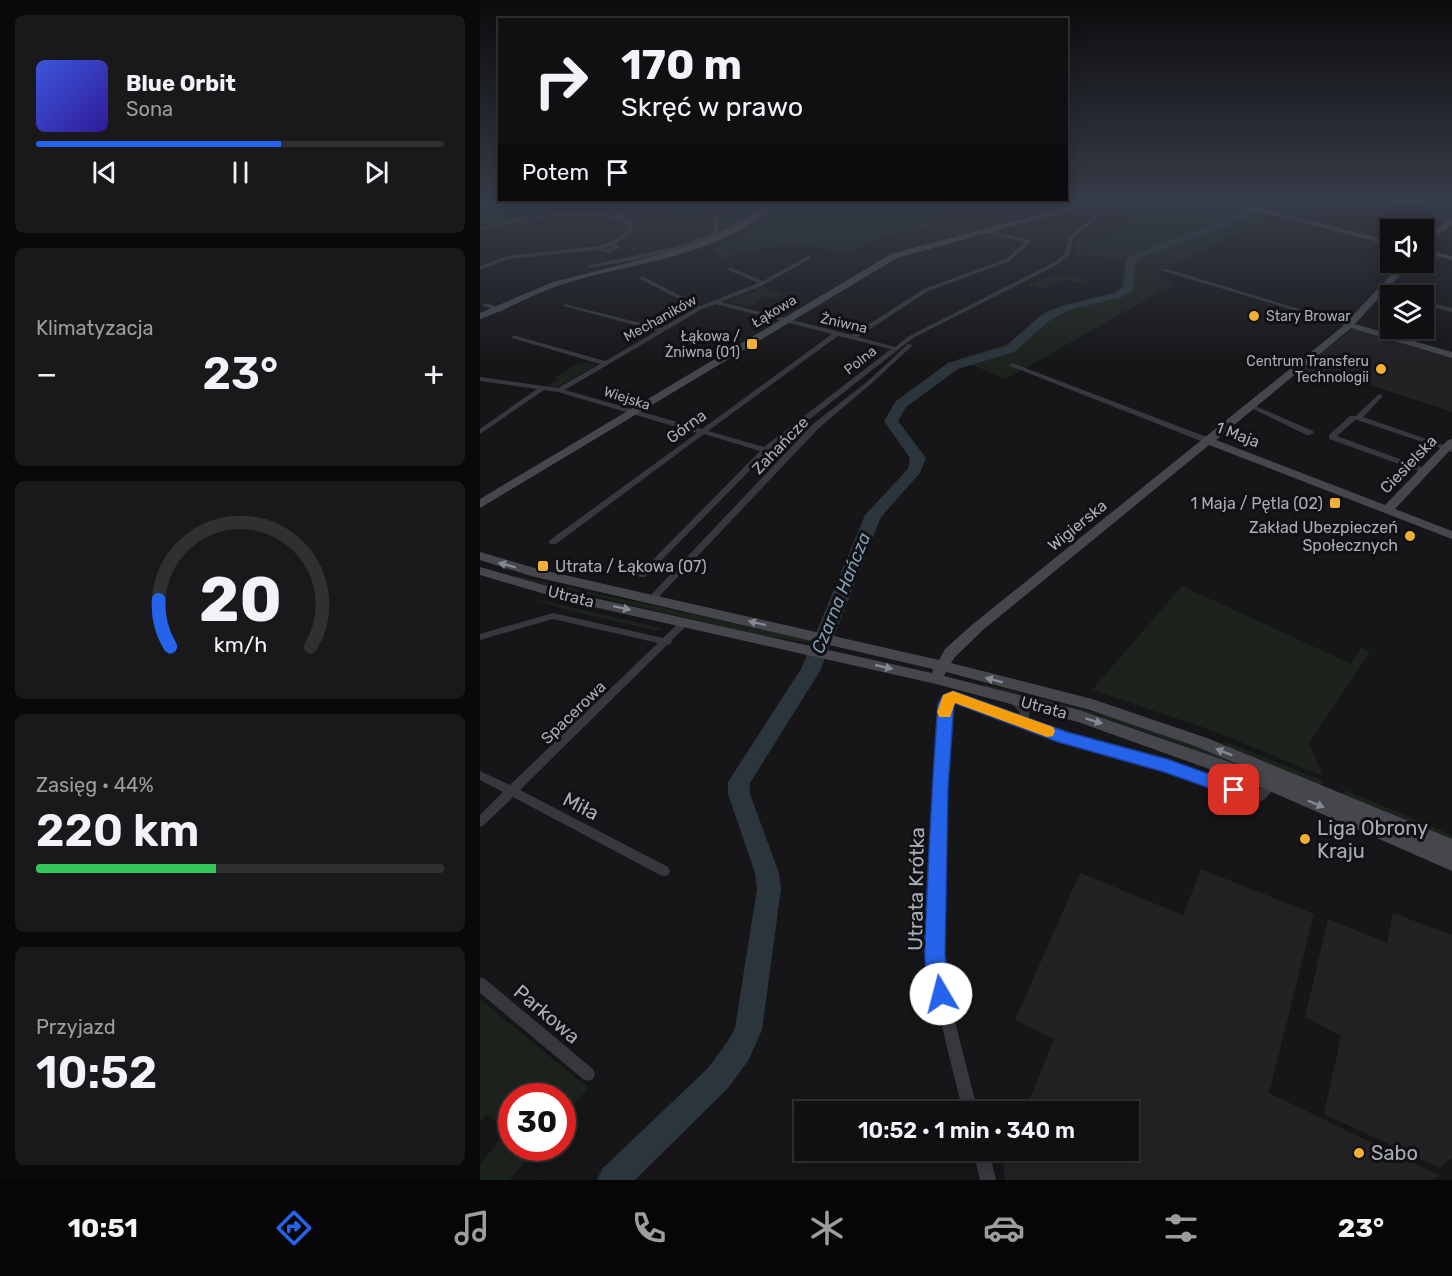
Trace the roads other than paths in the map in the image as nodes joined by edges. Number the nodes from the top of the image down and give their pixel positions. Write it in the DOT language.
graph roads {
  1 [pos="543,254"];
  2 [pos="616,254"];
  3 [pos="653,254"];
  4 [pos="673,254"];
  5 [pos="901,254"];
  6 [pos="1015,254"];
  7 [pos="1067,254"];
  8 [pos="1436,254"];
  9 [pos="808,258"];
  10 [pos="1452,258"];
  11 [pos="622,263"];
  12 [pos="590,266"];
  13 [pos="480,268"];
  14 [pos="730,269"];
  15 [pos="1165,270"];
  16 [pos="1398,273"];
  17 [pos="642,278"];
  18 [pos="763,284"];
  19 [pos="1387,285"];
  20 [pos="1380,292"];
  21 [pos="716,302"];
  22 [pos="485,305"];
  23 [pos="566,305"];
  24 [pos="1434,306"];
  25 [pos="496,308"];
  26 [pos="700,308"];
  27 [pos="1452,310"];
  28 [pos="480,316"];
  29 [pos="785,321"];
  30 [pos="940,322"];
  31 [pos="1349,325"];
  32 [pos="662,330"];
  33 [pos="836,334"];
  34 [pos="514,337"];
  35 [pos="854,337"];
  36 [pos="897,349"];
  37 [pos="1452,355"];
  38 [pos="605,363"];
  39 [pos="1012,365"];
  40 [pos="480,379"];
  41 [pos="541,388"];
  42 [pos="559,390"];
  43 [pos="1380,396"];
  44 [pos="1251,406"];
  45 [pos="632,413"];
  46 [pos="1358,418"];
  47 [pos="480,432"];
  48 [pos="700,432"];
  49 [pos="1311,433"];
  50 [pos="1209,441"];
  51 [pos="1450,446"];
  52 [pos="765,450"];
  53 [pos="1424,471"];
  54 [pos="480,504"];
  55 [pos="1388,509"];
  56 [pos="1452,535"];
  57 [pos="553,542"];
  58 [pos="480,556"];
  59 [pos="480,571"];
  60 [pos="642,576"];
  61 [pos="651,600"];
  62 [pos="685,622"];
  63 [pos="480,636"];
  64 [pos="668,642"];
  65 [pos="811,643"];
  66 [pos="939,672"];
  67 [pos="1008,697"];
  68 [pos="1022,722"];
  69 [pos="480,775"];
  70 [pos="1271,784"];
  71 [pos="511,792"];
  72 [pos="480,822"];
  73 [pos="1452,848"];
  74 [pos="1452,863"];
  75 [pos="664,871"];
  76 [pos="480,984"];
  77 [pos="588,1074"];
  78 [pos="968,1101"];
  79 [pos="984,1161"];
  80 [pos="988,1180"];
  1 -- 13 [label="street"];
  2 -- 11 [label="street"];
  3 -- 11 [label="street"];
  4 -- 11 [label="main road"];
  5 -- 29 [label="main road, Łąkowa"];
  6 -- 35 [label="street"];
  7 -- 30 [label="street, Polna"];
  8 -- 10 [label="main road"];
  9 -- 18 [label="street, Mechaników"];
  11 -- 12 [label="street"];
  11 -- 25 [label="main road"];
  14 -- 18 [label="street"];
  15 -- 31 [label="street"];
  16 -- 19 [label="main road, Wigierska"];
  17 -- 26 [label="street"];
  18 -- 21 [label="street, Mechaników"];
  20 -- 31 [label="main road, Wigierska"];
  21 -- 26 [label="street, Mechaników"];
  21 -- 29 [label="street, Żniwna"];
  22 -- 25 [label="street"];
  23 -- 32 [label="street"];
  24 -- 27 [label="street"];
  25 -- 28 [label="main road"];
  26 -- 32 [label="street, Mechaników"];
  29 -- 33 [label="street, Żniwna"];
  29 -- 45 [label="main road, Łąkowa"];
  30 -- 36 [label="street, Polna"];
  30 -- 61 [label="street, Zahańcze"];
  31 -- 37 [label="main road"];
  31 -- 44 [label="main road, Wigierska"];
  32 -- 38 [label="street, Mechaników"];
  33 -- 35 [label="street, Żniwna"];
  33 -- 48 [label="street, Górna"];
  34 -- 38 [label="street"];
  35 -- 36 [label="street, Żniwna"];
  36 -- 52 [label="street, Polna"];
  38 -- 42 [label="street, Mechaników"];
  39 -- 50 [label="street, 1 Maja"];
  40 -- 41 [label="street, Wiejska"];
  41 -- 42 [label="street, Wiejska"];
  41 -- 47 [label="street"];
  42 -- 45 [label="street, Wiejska"];
  43 -- 46 [label="street"];
  44 -- 49 [label="street"];
  44 -- 50 [label="main road, Wigierska"];
  45 -- 48 [label="street, Wiejska"];
  45 -- 54 [label="main road, Łąkowa"];
  46 -- 51 [label="street"];
  46 -- 53 [label="street"];
  48 -- 52 [label="street, Wiejska"];
  48 -- 57 [label="street, Górna"];
  50 -- 55 [label="main road, 1 Maja"];
  50 -- 66 [label="main road, Wigierska"];
  51 -- 53 [label="main road, Ciesielska"];
  52 -- 60 [label="street, Polna"];
  53 -- 55 [label="main road, Ciesielska"];
  55 -- 56 [label="main road, 1 Maja"];
  61 -- 58 [label="main road, Utrata, one-way"];
  59 -- 62 [label="main road, Utrata, one-way"];
  65 -- 61 [label="main road, Utrata, one-way"];
  62 -- 64 [label="street, Spacerowa"];
  62 -- 65 [label="main road, Utrata"];
  63 -- 64 [label="street"];
  64 -- 71 [label="street, Spacerowa"];
  65 -- 66 [label="main road, Utrata"];
  66 -- 67 [label="main road, Utrata"];
  73 -- 66 [label="main road, Utrata, one-way"];
  67 -- 68 [label="street"];
  67 -- 70 [label="main road, Utrata, one-way"];
  68 -- 70 [label="street"];
  68 -- 78 [label="street, Utrata Krótka"];
  69 -- 71 [label="street, Miła"];
  70 -- 74 [label="main road, Utrata, one-way"];
  71 -- 72 [label="street, Spacerowa"];
  71 -- 75 [label="street, Miła"];
  76 -- 77 [label="street, Parkowa"];
  79 -- 80 [label="street"];
}
